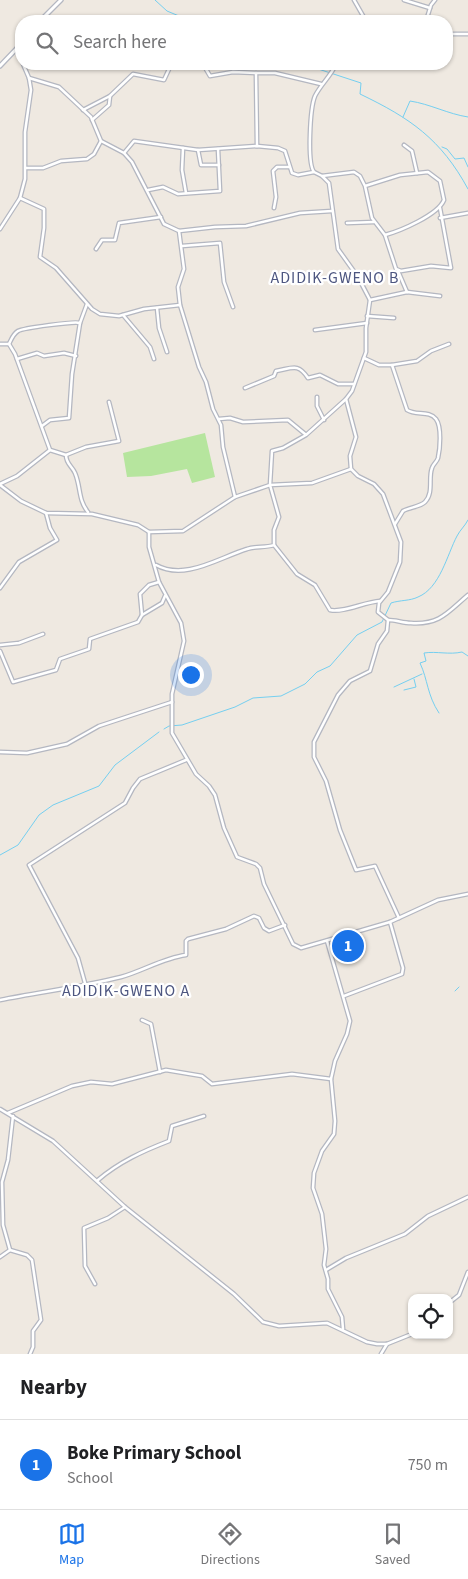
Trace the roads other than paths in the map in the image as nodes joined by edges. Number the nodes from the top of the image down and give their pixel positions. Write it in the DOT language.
graph roads {
  1 [pos="61,0"];
  2 [pos="354,0"];
  3 [pos="404,0"];
  4 [pos="435,0"];
  5 [pos="430,8"];
  6 [pos="46,15"];
  7 [pos="362,15"];
  8 [pos="428,15"];
  9 [pos="453,34"];
  10 [pos="468,34"];
  11 [pos="15,50"];
  12 [pos="0,66"];
  13 [pos="26,70"];
  14 [pos="169,70"];
  15 [pos="206,70"];
  16 [pos="333,70"];
  17 [pos="256,73"];
  18 [pos="29,78"];
  19 [pos="322,84"];
  20 [pos="110,96"];
  21 [pos="83,110"];
  22 [pos="92,120"];
  23 [pos="101,141"];
  24 [pos="404,145"];
  25 [pos="257,146"];
  26 [pos="183,148"];
  27 [pos="218,149"];
  28 [pos="198,150"];
  29 [pos="124,153"];
  30 [pos="219,165"];
  31 [pos="289,167"];
  32 [pos="26,168"];
  33 [pos="314,172"];
  34 [pos="417,173"];
  35 [pos="322,176"];
  36 [pos="365,186"];
  37 [pos="148,190"];
  38 [pos="186,193"];
  39 [pos="20,198"];
  40 [pos="274,208"];
  41 [pos="440,208"];
  42 [pos="332,211"];
  43 [pos="468,213"];
  44 [pos="161,217"];
  45 [pos="440,218"];
  46 [pos="374,222"];
  47 [pos="347,223"];
  48 [pos="0,229"];
  49 [pos="179,232"];
  50 [pos="385,235"];
  51 [pos="182,246"];
  52 [pos="96,249"];
  53 [pos="398,271"];
  54 [pos="407,292"];
  55 [pos="440,296"];
  56 [pos="370,300"];
  57 [pos="87,304"];
  58 [pos="180,305"];
  59 [pos="233,307"];
  60 [pos="157,308"];
  61 [pos="123,315"];
  62 [pos="367,316"];
  63 [pos="394,318"];
  64 [pos="80,323"];
  65 [pos="367,323"];
  66 [pos="315,330"];
  67 [pos="0,344"];
  68 [pos="9,344"];
  69 [pos="449,344"];
  70 [pos="167,352"];
  71 [pos="76,356"];
  72 [pos="364,358"];
  73 [pos="17,359"];
  74 [pos="154,359"];
  75 [pos="392,365"];
  76 [pos="354,384"];
  77 [pos="245,388"];
  78 [pos="317,397"];
  79 [pos="346,399"];
  80 [pos="109,402"];
  81 [pos="219,419"];
  82 [pos="324,420"];
  83 [pos="42,427"];
  84 [pos="306,435"];
  85 [pos="50,450"];
  86 [pos="66,455"];
  87 [pos="351,469"];
  88 [pos="0,484"];
  89 [pos="270,485"];
  90 [pos="235,497"];
  91 [pos="46,513"];
  92 [pos="88,513"];
  93 [pos="395,525"];
  94 [pos="149,532"];
  95 [pos="274,545"];
  96 [pos="155,565"];
  97 [pos="159,582"];
  98 [pos="0,588"];
  99 [pos="468,595"];
  100 [pos="165,596"];
  101 [pos="380,601"];
  102 [pos="142,615"];
  103 [pos="388,620"];
  104 [pos="42,634"];
  105 [pos="0,645"];
  106 [pos="0,651"];
  107 [pos="172,702"];
  108 [pos="0,752"];
  109 [pos="186,760"];
  110 [pos="468,894"];
  111 [pos="399,918"];
  112 [pos="390,922"];
  113 [pos="285,925"];
  114 [pos="327,941"];
  115 [pos="85,983"];
  116 [pos="344,996"];
  117 [pos="0,1000"];
  118 [pos="142,1020"];
  119 [pos="160,1072"];
  120 [pos="331,1079"];
  121 [pos="0,1109"];
  122 [pos="8,1113"];
  123 [pos="13,1116"];
  124 [pos="204,1116"];
  125 [pos="98,1180"];
  126 [pos="468,1197"];
  127 [pos="125,1207"];
  128 [pos="10,1250"];
  129 [pos="0,1257"];
  130 [pos="326,1270"];
  131 [pos="468,1272"];
  132 [pos="95,1284"];
  133 [pos="453,1299"];
  134 [pos="342,1329"];
  135 [pos="408,1336"];
  136 [pos="387,1344"];
  137 [pos="383,1350"];
  138 [pos="30,1354"];
  139 [pos="381,1354"];
  140 [pos="385,1354"];
  1 -- 6 [label="main road"];
  2 -- 7 [label="street"];
  3 -- 5 [label="street"];
  4 -- 5 [label="street"];
  5 -- 8 [label="street"];
  9 -- 10 [label="street"];
  11 -- 12 [label="main road"];
  13 -- 18 [label="street"];
  14 -- 20 [label="street"];
  15 -- 17 [label="street"];
  16 -- 19 [label="street"];
  17 -- 19 [label="street"];
  17 -- 25 [label="street"];
  18 -- 21 [label="street"];
  18 -- 32 [label="street"];
  19 -- 33 [label="street"];
  20 -- 21 [label="street"];
  20 -- 22 [label="street"];
  21 -- 22 [label="street"];
  22 -- 23 [label="street"];
  23 -- 29 [label="street"];
  23 -- 32 [label="street"];
  24 -- 34 [label="street"];
  25 -- 27 [label="street"];
  25 -- 31 [label="street"];
  26 -- 28 [label="street"];
  26 -- 29 [label="street"];
  26 -- 38 [label="street"];
  27 -- 28 [label="street"];
  27 -- 30 [label="street"];
  28 -- 30 [label="street"];
  29 -- 37 [label="street"];
  30 -- 38 [label="street"];
  31 -- 33 [label="street"];
  31 -- 40 [label="street"];
  32 -- 39 [label="street"];
  33 -- 35 [label="street"];
  34 -- 36 [label="street"];
  34 -- 41 [label="street"];
  35 -- 36 [label="street"];
  35 -- 42 [label="street"];
  36 -- 46 [label="street"];
  37 -- 38 [label="street"];
  37 -- 44 [label="street"];
  39 -- 48 [label="street"];
  39 -- 57 [label="street"];
  41 -- 45 [label="street"];
  41 -- 50 [label="street"];
  42 -- 49 [label="street"];
  42 -- 56 [label="street"];
  43 -- 45 [label="street"];
  44 -- 49 [label="street"];
  44 -- 52 [label="street"];
  45 -- 53 [label="street"];
  46 -- 47 [label="street"];
  46 -- 50 [label="street"];
  49 -- 51 [label="street"];
  50 -- 53 [label="street"];
  51 -- 58 [label="street"];
  51 -- 59 [label="street"];
  53 -- 54 [label="street"];
  54 -- 55 [label="street"];
  54 -- 56 [label="street"];
  56 -- 62 [label="street"];
  57 -- 61 [label="street"];
  57 -- 64 [label="street"];
  58 -- 60 [label="street"];
  58 -- 81 [label="street"];
  60 -- 61 [label="street"];
  60 -- 70 [label="street"];
  61 -- 74 [label="street"];
  62 -- 63 [label="street"];
  62 -- 65 [label="street"];
  64 -- 68 [label="street"];
  64 -- 71 [label="street"];
  65 -- 66 [label="street"];
  65 -- 72 [label="street"];
  67 -- 68 [label="street"];
  68 -- 73 [label="street"];
  69 -- 75 [label="street"];
  71 -- 73 [label="street"];
  71 -- 83 [label="street"];
  72 -- 75 [label="street"];
  72 -- 76 [label="street"];
  73 -- 83 [label="street"];
  75 -- 93 [label="street"];
  76 -- 77 [label="street"];
  76 -- 79 [label="street"];
  78 -- 82 [label="street"];
  79 -- 82 [label="street"];
  79 -- 87 [label="street"];
  80 -- 86 [label="street"];
  81 -- 84 [label="street"];
  81 -- 90 [label="street"];
  82 -- 84 [label="street"];
  83 -- 85 [label="street"];
  84 -- 89 [label="street"];
  85 -- 86 [label="street"];
  85 -- 88 [label="street"];
  86 -- 92 [label="street"];
  87 -- 89 [label="street"];
  87 -- 93 [label="street"];
  88 -- 91 [label="street"];
  89 -- 90 [label="street"];
  89 -- 95 [label="street"];
  90 -- 94 [label="street"];
  91 -- 92 [label="street"];
  91 -- 98 [label="street"];
  92 -- 94 [label="street"];
  93 -- 101 [label="street"];
  94 -- 96 [label="street"];
  95 -- 96 [label="street"];
  95 -- 101 [label="street"];
  96 -- 97 [label="street"];
  97 -- 100 [label="street"];
  97 -- 102 [label="street"];
  99 -- 103 [label="street"];
  100 -- 102 [label="street"];
  100 -- 107 [label="street"];
  101 -- 103 [label="street"];
  102 -- 106 [label="street"];
  103 -- 111 [label="street"];
  104 -- 105 [label="street"];
  107 -- 108 [label="street"];
  107 -- 109 [label="street"];
  109 -- 113 [label="street"];
  109 -- 115 [label="street"];
  110 -- 111 [label="street"];
  111 -- 112 [label="street"];
  112 -- 114 [label="street"];
  112 -- 116 [label="street"];
  113 -- 114 [label="street"];
  113 -- 115 [label="street"];
  114 -- 116 [label="street"];
  115 -- 117 [label="street"];
  116 -- 120 [label="street"];
  118 -- 119 [label="street"];
  119 -- 120 [label="street"];
  119 -- 122 [label="street"];
  120 -- 130 [label="street"];
  121 -- 122 [label="street"];
  122 -- 123 [label="street"];
  123 -- 125 [label="street"];
  123 -- 128 [label="street"];
  124 -- 125 [label="street"];
  125 -- 127 [label="street"];
  126 -- 130 [label="street"];
  127 -- 132 [label="street"];
  127 -- 134 [label="street"];
  128 -- 129 [label="street"];
  128 -- 138 [label="street"];
  130 -- 134 [label="street"];
  131 -- 133 [label="street"];
  134 -- 136 [label="street"];
  135 -- 136 [label="street"];
  136 -- 137 [label="street"];
  137 -- 139 [label="street"];
  137 -- 140 [label="street"];
}
